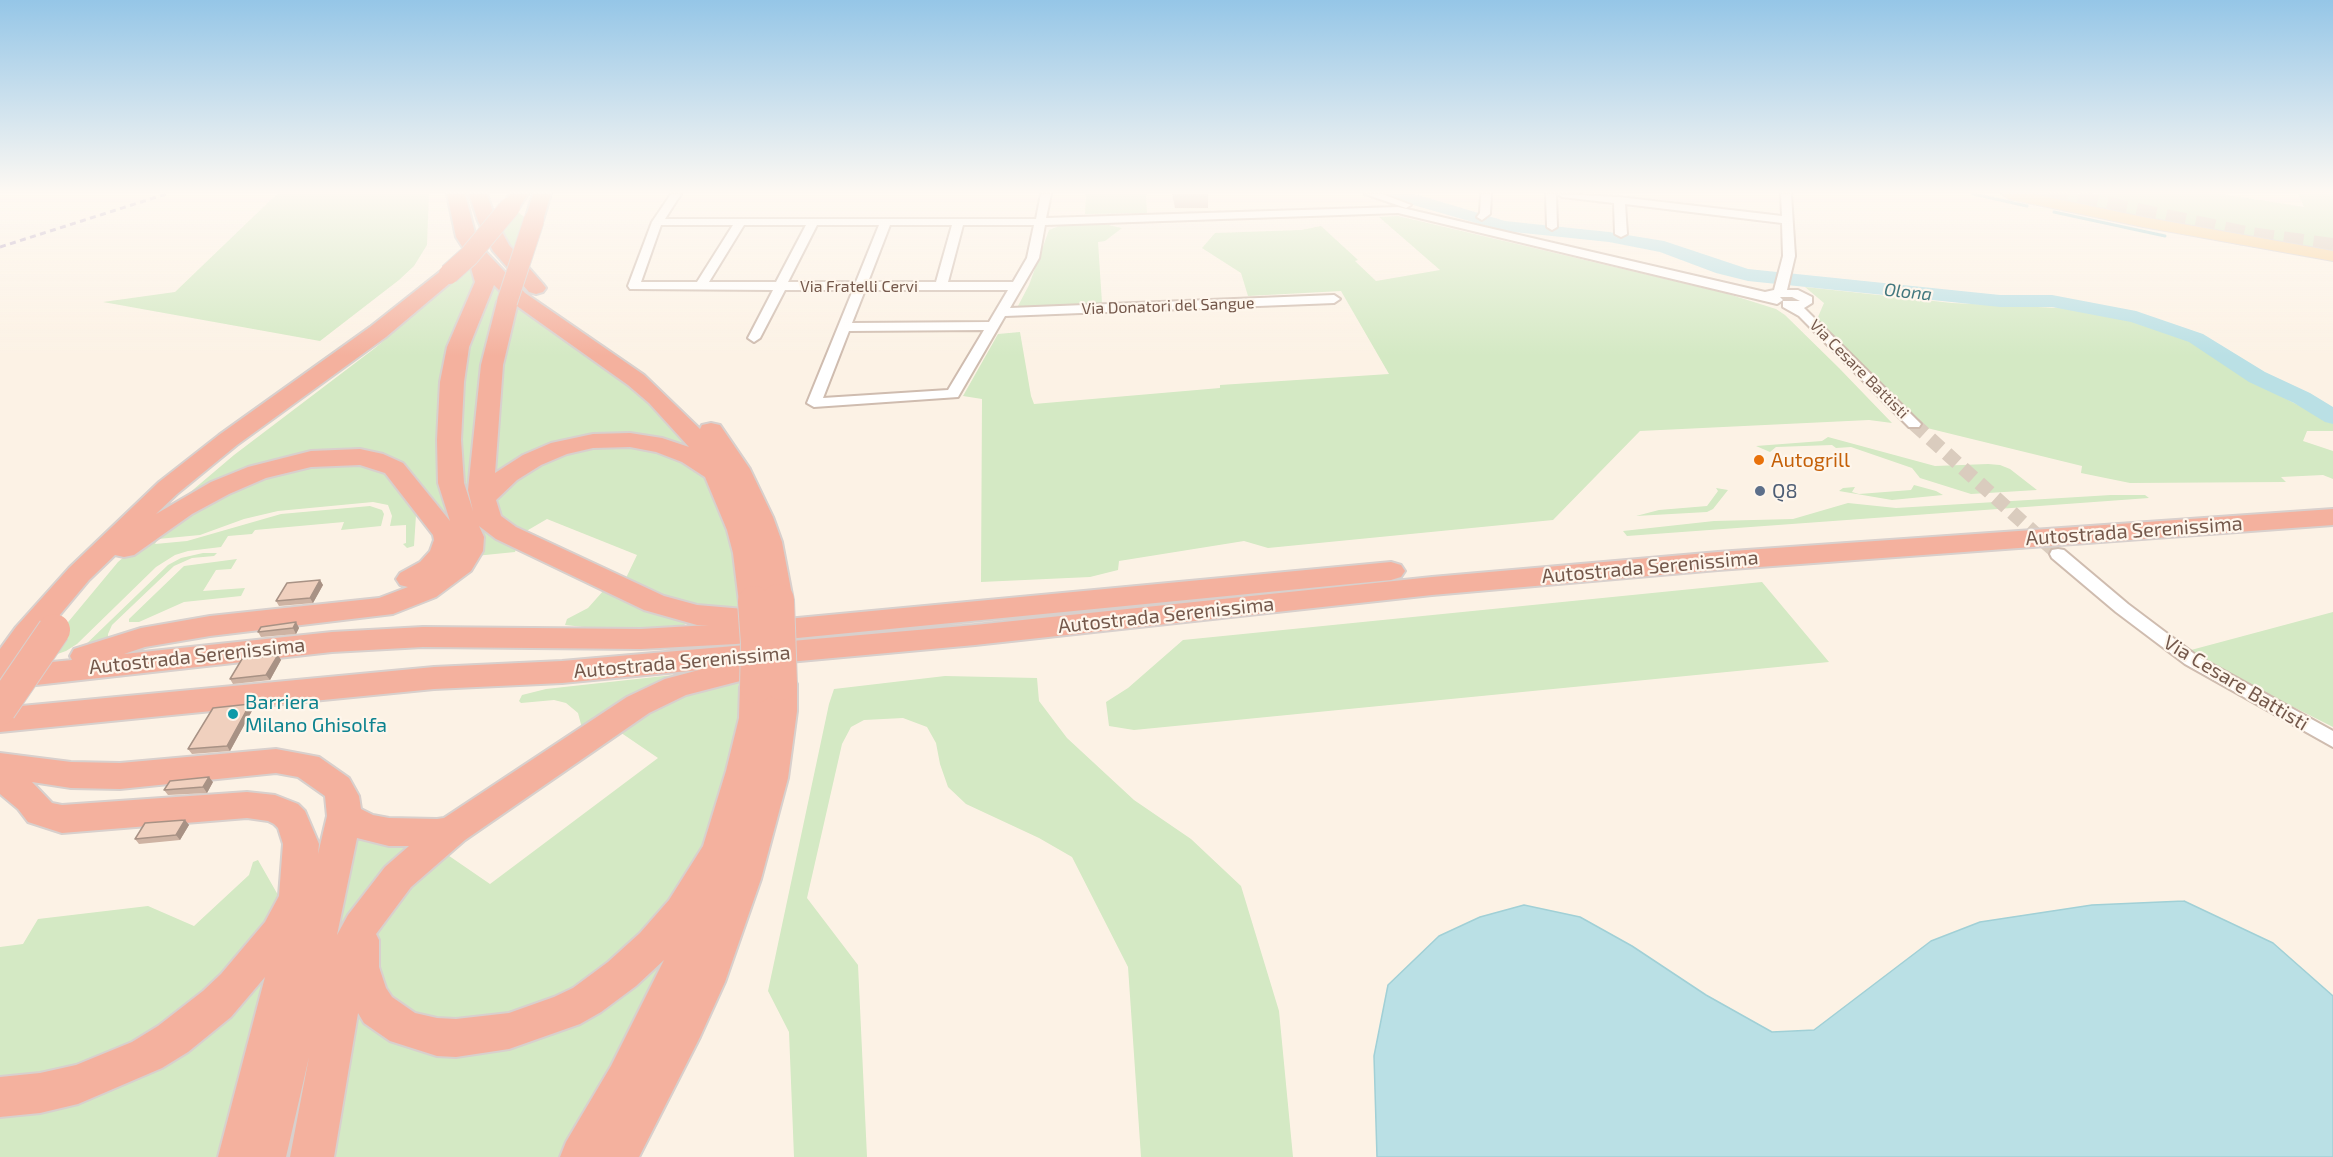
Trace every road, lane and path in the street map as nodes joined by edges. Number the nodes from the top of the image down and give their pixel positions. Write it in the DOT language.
graph roads {
  1 [pos="473,248"];
  2 [pos="476,248"];
  3 [pos="501,248"];
  4 [pos="525,248"];
  5 [pos="648,248"];
  6 [pos="725,248"];
  7 [pos="800,248"];
  8 [pos="875,248"];
  9 [pos="951,248"];
  10 [pos="1035,248"];
  11 [pos="1562,248"];
  12 [pos="1789,248"];
  13 [pos="2289,248"];
  14 [pos="477,254"];
  15 [pos="2333,256"];
  16 [pos="701,286"];
  17 [pos="940,286"];
  18 [pos="1017,286"];
  19 [pos="780,287"];
  20 [pos="859,287"];
  21 [pos="1781,288"];
  22 [pos="1334,299"];
  23 [pos="1798,304"];
  24 [pos="1002,312"];
  25 [pos="992,326"];
  26 [pos="844,327"];
  27 [pos="378,332"];
  28 [pos="754,338"];
  29 [pos="1914,424"];
  30 [pos="716,473"];
  31 [pos="484,496"];
  32 [pos="2333,500"];
  33 [pos="2333,517"];
  34 [pos="124,549"];
  35 [pos="2058,554"];
  36 [pos="766,601"];
  37 [pos="904,616"];
  38 [pos="41,632"];
  39 [pos="975,635"];
  40 [pos="141,638"];
  41 [pos="0,671"];
  42 [pos="32,674"];
  43 [pos="0,678"];
  44 [pos="769,686"];
  45 [pos="0,709"];
  46 [pos="0,720"];
  47 [pos="2333,740"];
  48 [pos="0,765"];
  49 [pos="0,775"];
  50 [pos="344,816"];
  51 [pos="453,831"];
  52 [pos="717,854"];
  53 [pos="297,898"];
  54 [pos="361,926"];
  55 [pos="0,1097"];
  56 [pos="240,1157"];
  57 [pos="264,1157"];
  58 [pos="312,1157"];
  59 [pos="582,1157"];
  60 [pos="615,1157"];
  1 -- 14 [label="highway"];
  2 -- 27 [label="highway, bridge"];
  3 -- 36 [label="highway"];
  4 -- 31 [label="highway, bridge"];
  5 -- 16 [label="street, Via Fratelli Cervi"];
  6 -- 16 [label="street"];
  7 -- 19 [label="street"];
  8 -- 20 [label="street"];
  9 -- 17 [label="street"];
  10 -- 18 [label="street"];
  11 -- 21 [label="street"];
  12 -- 21 [label="street"];
  13 -- 15 [label="main road"];
  14 -- 30 [label="highway"];
  14 -- 40 [label="highway"];
  16 -- 19 [label="street, Via Fratelli Cervi"];
  17 -- 18 [label="street, Via Fratelli Cervi"];
  17 -- 20 [label="street, Via Fratelli Cervi"];
  18 -- 24 [label="street"];
  19 -- 20 [label="street, Via Fratelli Cervi"];
  19 -- 28 [label="street"];
  20 -- 26 [label="street"];
  21 -- 23 [label="street"];
  21 -- 23 [label="street, Via Cesare Battisti"];
  22 -- 24 [label="street, Via Donatori del Sangue"];
  23 -- 29 [label="street, Via Cesare Battisti"];
  24 -- 25 [label="street"];
  25 -- 26 [label="street"];
  25 -- 26 [label="street"];
  27 -- 34 [label="highway"];
  27 -- 38 [label="highway"];
  30 -- 31 [label="highway"];
  30 -- 36 [label="highway"];
  31 -- 37 [label="highway"];
  32 -- 37 [label="highway, Autostrada Serenissima"];
  33 -- 39 [label="highway, Autostrada Serenissima"];
  34 -- 38 [label="highway"];
  34 -- 40 [label="highway"];
  35 -- 47 [label="street, Via Cesare Battisti"];
  36 -- 44 [label="highway, bridge"];
  37 -- 42 [label="highway, Autostrada Serenissima"];
  38 -- 41 [label="highway"];
  38 -- 45 [label="highway, bridge"];
  39 -- 46 [label="highway, Autostrada Serenissima"];
  39 -- 51 [label="highway"];
  40 -- 42 [label="highway"];
  42 -- 43 [label="highway, Autostrada Serenissima"];
  44 -- 52 [label="highway"];
  44 -- 60 [label="highway"];
  48 -- 50 [label="highway"];
  49 -- 53 [label="highway"];
  50 -- 51 [label="highway"];
  50 -- 57 [label="highway"];
  51 -- 54 [label="highway"];
  52 -- 54 [label="highway"];
  52 -- 59 [label="highway"];
  53 -- 55 [label="highway"];
  53 -- 56 [label="highway"];
  54 -- 58 [label="highway"];
}
